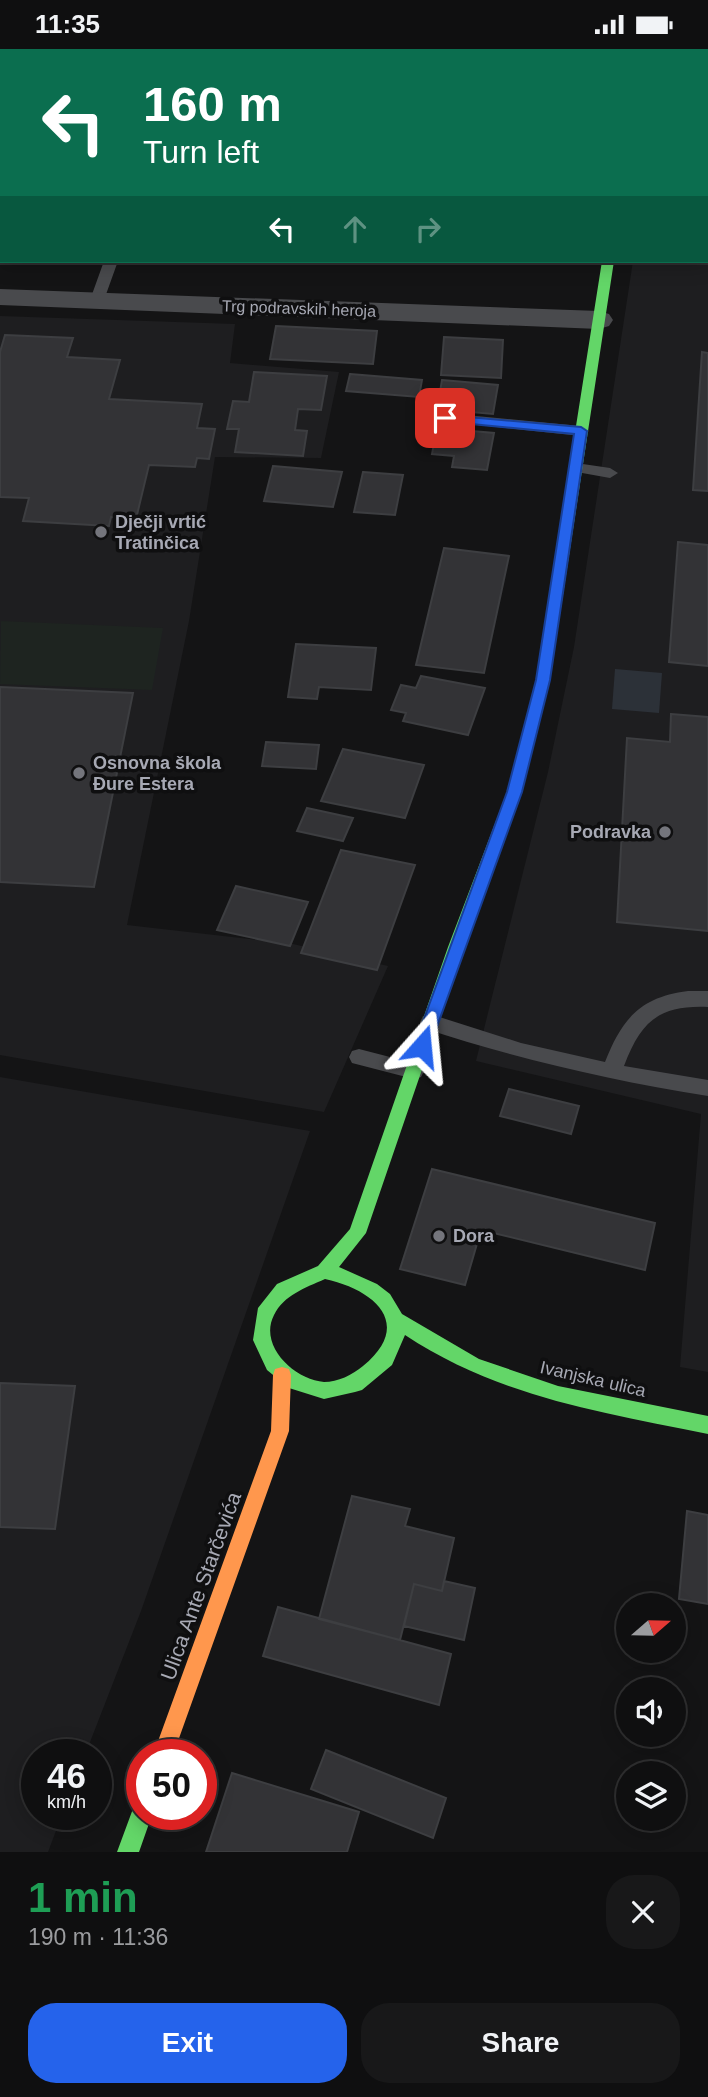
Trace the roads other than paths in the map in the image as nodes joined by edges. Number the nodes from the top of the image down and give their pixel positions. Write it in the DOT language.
graph roads {
  1 [pos="110,263"];
  2 [pos="608,263"];
  3 [pos="0,297"];
  4 [pos="97,300"];
  5 [pos="598,320"];
  6 [pos="445,418"];
  7 [pos="581,431"];
  8 [pos="576,468"];
  9 [pos="610,473"];
  10 [pos="708,999"];
  11 [pos="430,1022"];
  12 [pos="359,1057"];
  13 [pos="414,1071"];
  14 [pos="611,1072"];
  15 [pos="708,1088"];
  16 [pos="357,1233"];
  17 [pos="365,1269"];
  18 [pos="324,1271"];
  19 [pos="393,1318"];
  20 [pos="387,1357"];
  21 [pos="472,1364"];
  22 [pos="282,1375"];
  23 [pos="324,1390"];
  24 [pos="708,1426"];
  25 [pos="280,1431"];
  26 [pos="169,1739"];
  27 [pos="136,1830"];
  28 [pos="128,1852"];
  1 -- 4 [label="lane"];
  2 -- 5 [label="main road"];
  3 -- 4 [label="street, Trg podravskih heroja"];
  4 -- 5 [label="street, Trg podravskih heroja"];
  5 -- 7 [label="main road"];
  6 -- 7 [label="lane"];
  7 -- 8 [label="main road"];
  8 -- 9 [label="lane"];
  8 -- 11 [label="main road"];
  10 -- 14 [label="lane"];
  11 -- 13 [label="main road"];
  11 -- 14 [label="lane"];
  12 -- 13 [label="lane"];
  13 -- 16 [label="main road"];
  14 -- 15 [label="lane"];
  16 -- 17 [label="main road"];
  16 -- 18 [label="main road"];
  17 -- 18 [label="main road"];
  17 -- 19 [label="main road"];
  18 -- 22 [label="main road"];
  19 -- 20 [label="main road"];
  19 -- 21 [label="main road"];
  20 -- 21 [label="main road"];
  20 -- 23 [label="main road"];
  21 -- 24 [label="main road, Ivanjska ulica"];
  22 -- 23 [label="main road"];
  22 -- 25 [label="main road"];
  23 -- 25 [label="main road"];
  25 -- 26 [label="main road, Ulica Ante Starčevića"];
  27 -- 28 [label="main road"];
}
